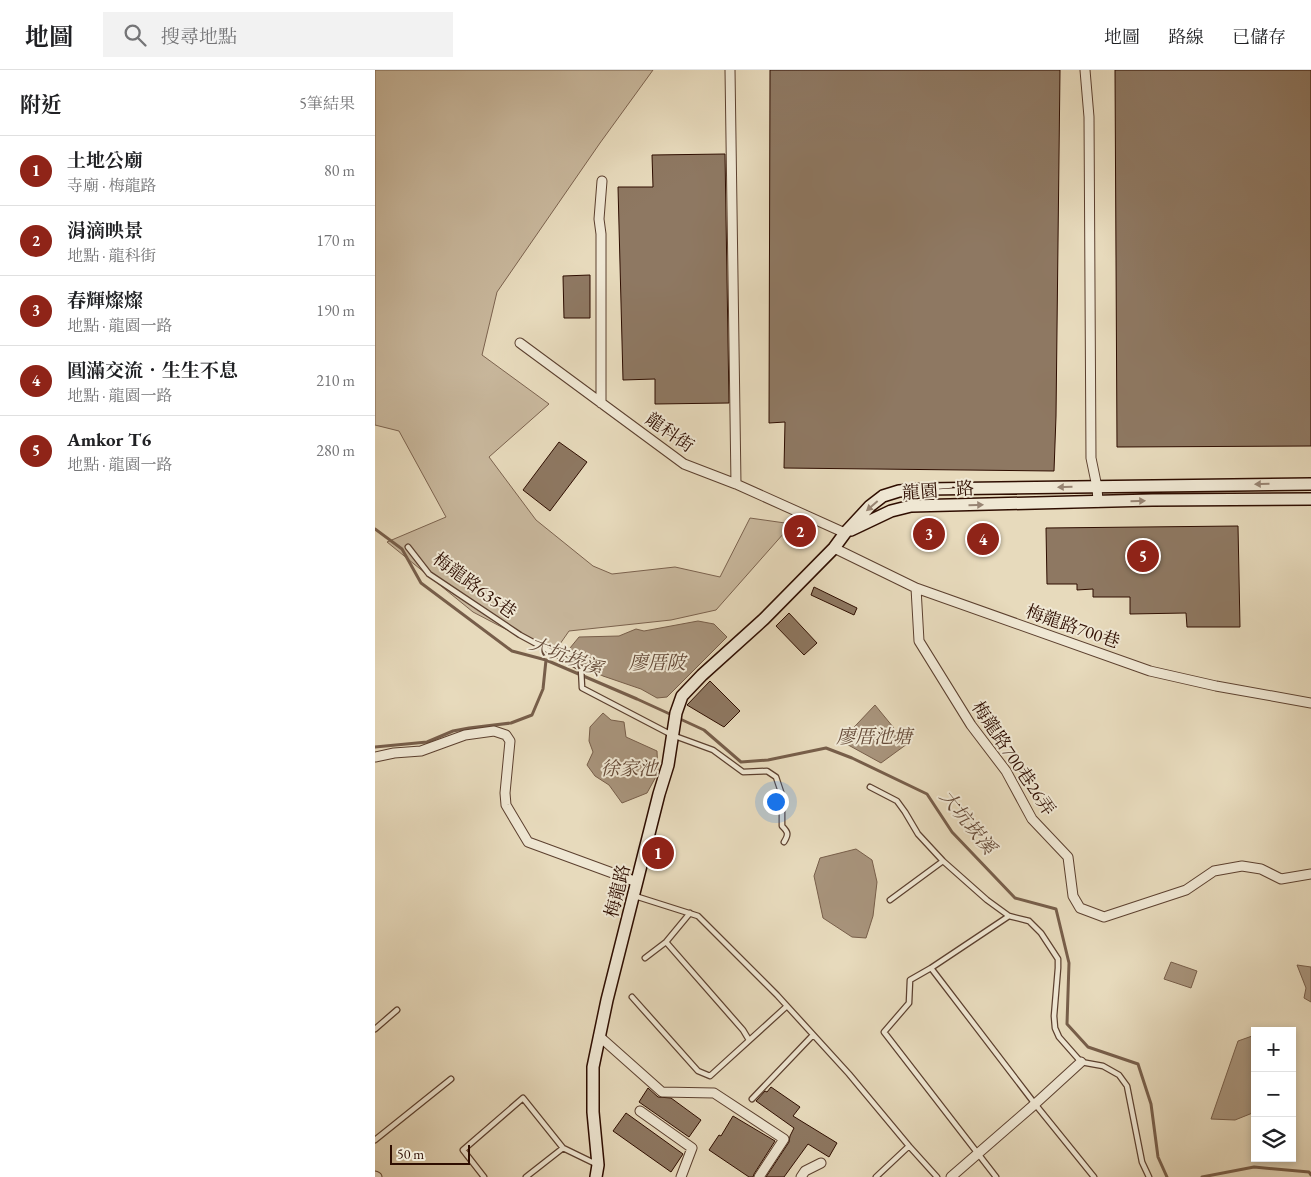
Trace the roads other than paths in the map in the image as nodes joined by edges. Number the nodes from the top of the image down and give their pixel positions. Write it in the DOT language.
graph roads {
  1 [pos="730,70"];
  2 [pos="1085,70"];
  3 [pos="602,181"];
  4 [pos="520,343"];
  5 [pos="601,403"];
  6 [pos="736,484"];
  7 [pos="1311,484"];
  8 [pos="1097,487"];
  9 [pos="1311,499"];
  10 [pos="1098,502"];
  11 [pos="845,533"];
  12 [pos="408,548"];
  13 [pos="834,548"];
  14 [pos="916,588"];
  15 [pos="1311,703"];
  16 [pos="674,724"];
  17 [pos="375,757"];
  18 [pos="870,787"];
  19 [pos="784,842"];
  20 [pos="943,861"];
  21 [pos="1311,874"];
  22 [pos="637,882"];
  23 [pos="634,896"];
  24 [pos="890,900"];
  25 [pos="690,913"];
  26 [pos="1009,916"];
  27 [pos="666,942"];
  28 [pos="645,958"];
  29 [pos="931,968"];
  30 [pos="633,996"];
  31 [pos="787,1006"];
  32 [pos="397,1010"];
  33 [pos="375,1030"];
  34 [pos="813,1035"];
  35 [pos="599,1036"];
  36 [pos="749,1040"];
  37 [pos="1081,1062"];
  38 [pos="451,1078"];
  39 [pos="752,1098"];
  40 [pos="1035,1104"];
  41 [pos="640,1111"];
  42 [pos="375,1140"];
  43 [pos="909,1146"];
  44 [pos="563,1148"];
  45 [pos="978,1154"];
  46 [pos="821,1163"];
  47 [pos="597,1165"];
  48 [pos="484,1177"];
  49 [pos="526,1177"];
  50 [pos="596,1177"];
  51 [pos="681,1177"];
  52 [pos="759,1177"];
  53 [pos="801,1177"];
  54 [pos="876,1177"];
  55 [pos="937,1177"];
  56 [pos="951,1177"];
  57 [pos="996,1177"];
  58 [pos="1094,1177"];
  59 [pos="1149,1177"];
  1 -- 6 [label="street"];
  2 -- 8 [label="street"];
  3 -- 5 [label="street"];
  4 -- 5 [label="street, 龍科街"];
  5 -- 6 [label="street, 龍科街"];
  6 -- 11 [label="street, 龍科街"];
  7 -- 8 [label="street, 龍園一路, one-way"];
  8 -- 10 [label="street"];
  8 -- 11 [label="street, 龍園一路, one-way"];
  10 -- 9 [label="street, 龍園一路, one-way"];
  11 -- 10 [label="street, 龍園一路, one-way"];
  11 -- 13 [label="street, 梅龍路"];
  12 -- 16 [label="lane, 梅龍路635巷"];
  13 -- 14 [label="street, 梅龍路700巷"];
  13 -- 16 [label="street, 梅龍路"];
  14 -- 15 [label="street, 梅龍路700巷"];
  14 -- 21 [label="street, 梅龍路700巷26弄"];
  16 -- 19 [label="lane, 梅龍路635巷"];
  16 -- 22 [label="street, 梅龍路"];
  17 -- 22 [label="street"];
  18 -- 20 [label="lane"];
  20 -- 24 [label="lane"];
  20 -- 26 [label="lane"];
  22 -- 23 [label="street, 梅龍路"];
  23 -- 25 [label="lane"];
  23 -- 35 [label="street, 梅龍路"];
  25 -- 27 [label="lane"];
  25 -- 31 [label="lane"];
  26 -- 29 [label="lane"];
  26 -- 37 [label="lane"];
  27 -- 28 [label="lane"];
  27 -- 36 [label="lane"];
  29 -- 40 [label="lane"];
  29 -- 45 [label="lane"];
  30 -- 36 [label="lane"];
  31 -- 34 [label="lane"];
  31 -- 36 [label="lane"];
  32 -- 33 [label="lane"];
  34 -- 39 [label="lane"];
  34 -- 43 [label="lane"];
  35 -- 47 [label="street, 梅龍路"];
  35 -- 52 [label="street"];
  37 -- 40 [label="street"];
  37 -- 59 [label="lane"];
  38 -- 42 [label="lane"];
  40 -- 45 [label="street"];
  40 -- 58 [label="lane"];
  41 -- 51 [label="street"];
  43 -- 54 [label="lane"];
  43 -- 55 [label="lane"];
  44 -- 47 [label="lane"];
  44 -- 48 [label="lane"];
  44 -- 49 [label="lane"];
  45 -- 56 [label="street"];
  45 -- 57 [label="lane"];
  46 -- 53 [label="street"];
  47 -- 50 [label="street, 梅龍路"];
}
